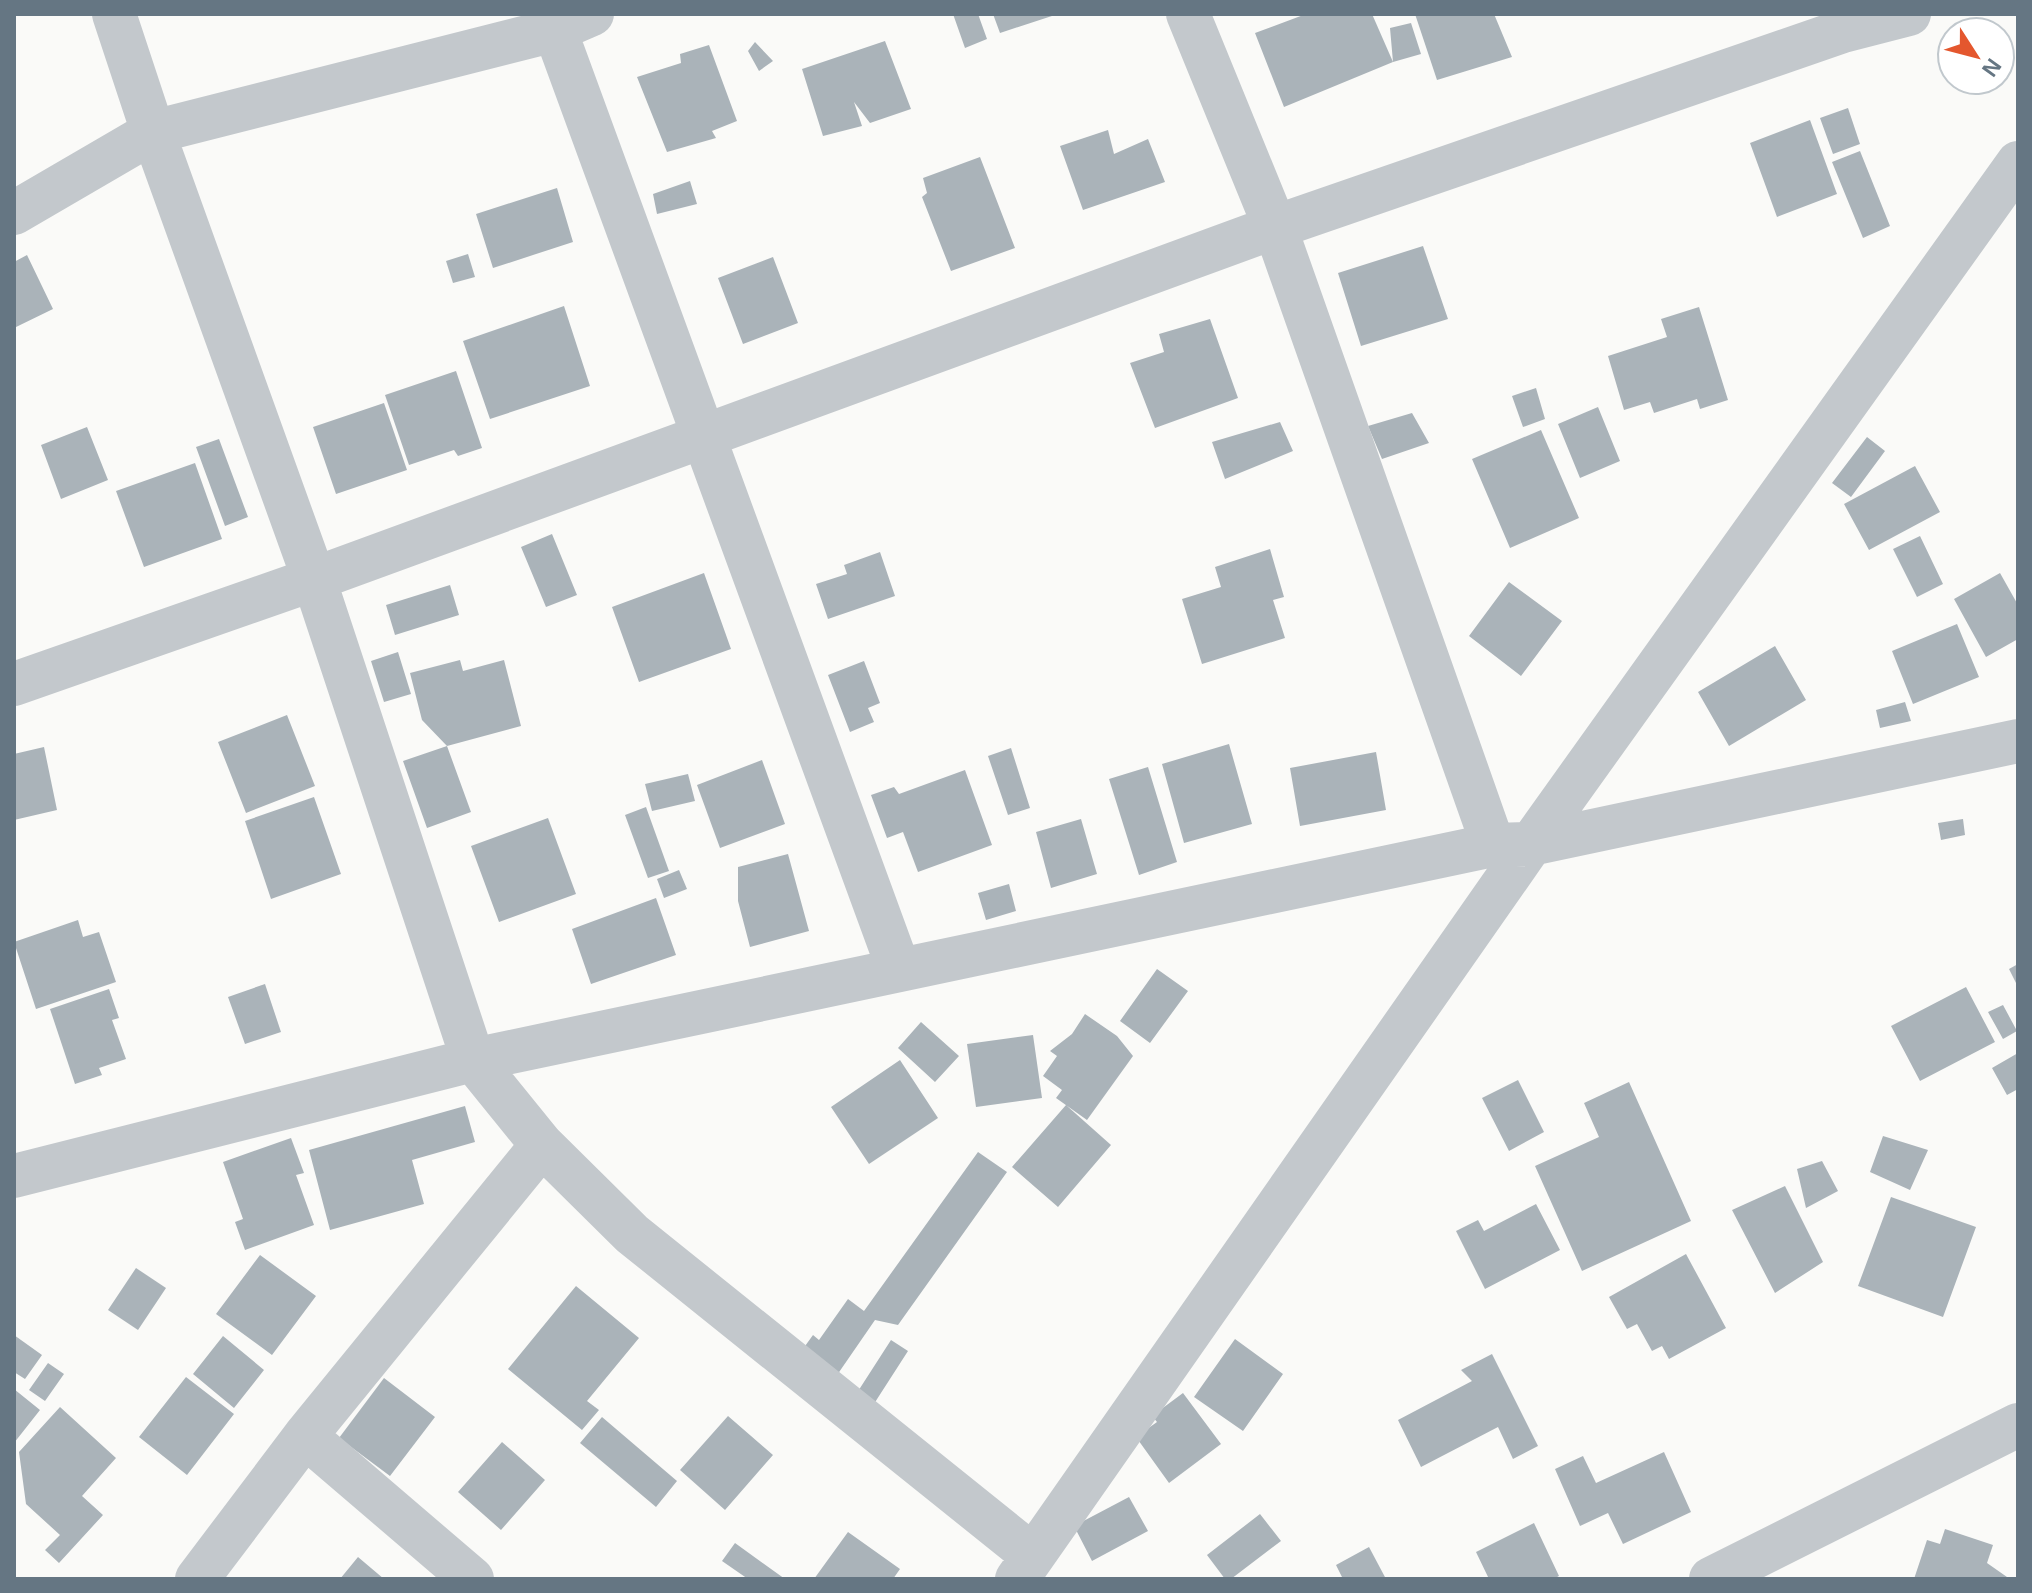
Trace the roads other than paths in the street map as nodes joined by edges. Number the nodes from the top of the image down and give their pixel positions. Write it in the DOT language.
graph roads {
  1 [pos="114,14"];
  2 [pos="1188,14"];
  3 [pos="1909,14"];
  4 [pos="574,22"];
  5 [pos="153,132"];
  6 [pos="2018,163"];
  7 [pos="14,213"];
  8 [pos="1275,227"];
  9 [pos="704,436"];
  10 [pos="314,579"];
  11 [pos="14,684"];
  12 [pos="2018,741"];
  13 [pos="1512,844"];
  14 [pos="899,970"];
  15 [pos="473,1060"];
  16 [pos="542,1145"];
  17 [pos="14,1176"];
  18 [pos="2018,1425"];
  19 [pos="305,1436"];
  20 [pos="1025,1567"];
  21 [pos="197,1579"];
  22 [pos="472,1579"];
  23 [pos="1711,1579"];
  1 -- 5 [label="street"];
  2 -- 8 [label="street"];
  3 -- 8 [label="street"];
  4 -- 5 [label="street"];
  4 -- 9 [label="street"];
  5 -- 7 [label="street"];
  5 -- 10 [label="street"];
  6 -- 13 [label="street"];
  8 -- 9 [label="street"];
  8 -- 13 [label="street"];
  9 -- 10 [label="street"];
  9 -- 14 [label="street"];
  10 -- 11 [label="street"];
  10 -- 15 [label="street"];
  12 -- 13 [label="street"];
  13 -- 14 [label="street"];
  13 -- 20 [label="street"];
  14 -- 15 [label="street"];
  15 -- 16 [label="street"];
  15 -- 17 [label="street"];
  16 -- 19 [label="street"];
  16 -- 20 [label="street"];
  18 -- 23 [label="street"];
  19 -- 21 [label="street"];
  19 -- 22 [label="street"];
}
